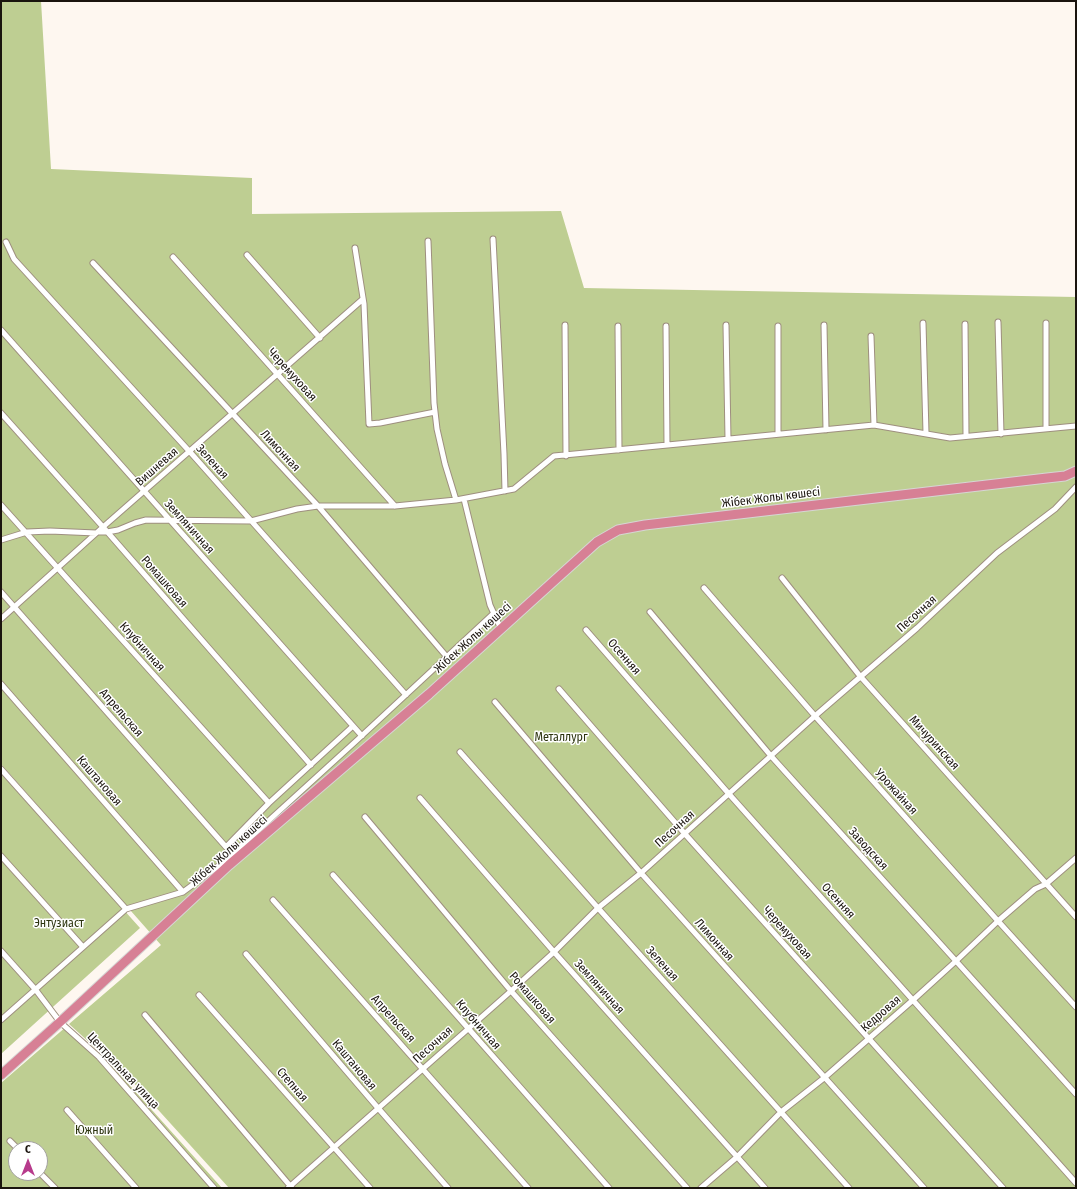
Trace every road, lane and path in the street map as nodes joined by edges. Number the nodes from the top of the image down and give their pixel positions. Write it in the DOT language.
graph roads {
  1 [pos="493,239"];
  2 [pos="428,241"];
  3 [pos="6,242"];
  4 [pos="355,248"];
  5 [pos="248,255"];
  6 [pos="173,257"];
  7 [pos="93,263"];
  8 [pos="363,299"];
  9 [pos="998,322"];
  10 [pos="923,323"];
  11 [pos="1046,323"];
  12 [pos="965,324"];
  13 [pos="565,325"];
  14 [pos="726,325"];
  15 [pos="824,325"];
  16 [pos="618,326"];
  17 [pos="666,326"];
  18 [pos="778,326"];
  19 [pos="1,330"];
  20 [pos="871,336"];
  21 [pos="320,338"];
  22 [pos="278,374"];
  23 [pos="435,412"];
  24 [pos="1,413"];
  25 [pos="233,414"];
  26 [pos="874,425"];
  27 [pos="1076,426"];
  28 [pos="1046,428"];
  29 [pos="826,430"];
  30 [pos="926,433"];
  31 [pos="778,434"];
  32 [pos="1001,434"];
  33 [pos="966,435"];
  34 [pos="728,439"];
  35 [pos="667,445"];
  36 [pos="620,450"];
  37 [pos="190,452"];
  38 [pos="566,456"];
  39 [pos="1076,470"];
  40 [pos="1076,487"];
  41 [pos="505,491"];
  42 [pos="144,492"];
  43 [pos="464,499"];
  44 [pos="456,500"];
  45 [pos="1,504"];
  46 [pos="318,506"];
  47 [pos="395,506"];
  48 [pos="169,520"];
  49 [pos="251,521"];
  50 [pos="103,527"];
  51 [pos="27,532"];
  52 [pos="107,532"];
  53 [pos="97,533"];
  54 [pos="1,540"];
  55 [pos="57,569"];
  56 [pos="782,578"];
  57 [pos="704,588"];
  58 [pos="1,592"];
  59 [pos="15,608"];
  60 [pos="650,612"];
  61 [pos="494,614"];
  62 [pos="1,619"];
  63 [pos="501,629"];
  64 [pos="586,630"];
  65 [pos="447,657"];
  66 [pos="860,676"];
  67 [pos="1,684"];
  68 [pos="559,689"];
  69 [pos="406,695"];
  70 [pos="495,702"];
  71 [pos="815,716"];
  72 [pos="352,726"];
  73 [pos="362,736"];
  74 [pos="460,752"];
  75 [pos="771,756"];
  76 [pos="311,765"];
  77 [pos="1,769"];
  78 [pos="729,794"];
  79 [pos="420,798"];
  80 [pos="269,803"];
  81 [pos="365,817"];
  82 [pos="685,834"];
  83 [pos="1,856"];
  84 [pos="1076,858"];
  85 [pos="641,873"];
  86 [pos="333,875"];
  87 [pos="1046,884"];
  88 [pos="183,892"];
  89 [pos="274,900"];
  90 [pos="598,908"];
  91 [pos="126,909"];
  92 [pos="1076,917"];
  93 [pos="998,922"];
  94 [pos="83,947"];
  95 [pos="1,951"];
  96 [pos="554,952"];
  97 [pos="246,954"];
  98 [pos="956,961"];
  99 [pos="35,989"];
  100 [pos="511,990"];
  101 [pos="199,995"];
  102 [pos="913,1000"];
  103 [pos="1076,1007"];
  104 [pos="145,1015"];
  105 [pos="1,1020"];
  106 [pos="60,1022"];
  107 [pos="468,1028"];
  108 [pos="869,1038"];
  109 [pos="423,1068"];
  110 [pos="1,1075"];
  111 [pos="824,1078"];
  112 [pos="1076,1094"];
  113 [pos="378,1108"];
  114 [pos="67,1110"];
  115 [pos="782,1112"];
  116 [pos="333,1147"];
  117 [pos="737,1157"];
  118 [pos="1076,1183"];
  119 [pos="290,1187"];
  120 [pos="136,1188"];
  121 [pos="214,1188"];
  122 [pos="370,1188"];
  123 [pos="448,1188"];
  124 [pos="528,1188"];
  125 [pos="609,1188"];
  126 [pos="687,1188"];
  127 [pos="702,1188"];
  128 [pos="765,1188"];
  129 [pos="849,1188"];
  130 [pos="924,1188"];
  131 [pos="1003,1188"];
  1 -- 41 [label="street"];
  2 -- 23 [label="street"];
  3 -- 37 [label="street, Зеленая"];
  4 -- 8 [label="street"];
  5 -- 21 [label="street"];
  6 -- 22 [label="street, Черемуховая"];
  7 -- 25 [label="street, Лимонная"];
  8 -- 21 [label="street, Вишневая"];
  8 -- 23 [label="street"];
  9 -- 32 [label="street"];
  10 -- 30 [label="street"];
  11 -- 28 [label="street"];
  12 -- 33 [label="street"];
  13 -- 38 [label="street"];
  14 -- 34 [label="street"];
  15 -- 29 [label="street"];
  16 -- 36 [label="street"];
  17 -- 35 [label="street"];
  18 -- 31 [label="street"];
  19 -- 42 [label="street, Земляничная"];
  20 -- 26 [label="street"];
  21 -- 22 [label="street, Вишневая"];
  22 -- 25 [label="street, Вишневая"];
  22 -- 47 [label="street, Черемуховая"];
  23 -- 44 [label="street"];
  24 -- 50 [label="street, Ромашковая"];
  25 -- 37 [label="street, Вишневая"];
  25 -- 46 [label="street, Лимонная"];
  26 -- 29 [label="street"];
  26 -- 30 [label="street"];
  27 -- 28 [label="street"];
  28 -- 32 [label="street"];
  29 -- 31 [label="street"];
  30 -- 33 [label="street"];
  31 -- 34 [label="street"];
  32 -- 33 [label="street"];
  34 -- 35 [label="street"];
  35 -- 36 [label="street"];
  36 -- 38 [label="street"];
  37 -- 42 [label="street, Вишневая"];
  37 -- 49 [label="street, Зеленая"];
  38 -- 41 [label="street"];
  39 -- 63 [label="highway, Жібек Жолы көшесі"];
  40 -- 66 [label="street, Песочная"];
  41 -- 43 [label="street"];
  42 -- 48 [label="street, Земляничная"];
  42 -- 50 [label="street, Вишневая"];
  43 -- 44 [label="street"];
  43 -- 61 [label="street"];
  44 -- 47 [label="street"];
  45 -- 51 [label="street, Клубничная"];
  46 -- 47 [label="street"];
  46 -- 49 [label="street"];
  46 -- 65 [label="street, Лимонная"];
  48 -- 49 [label="street"];
  48 -- 52 [label="street"];
  48 -- 72 [label="street, Земляничная"];
  49 -- 69 [label="street, Зеленая"];
  50 -- 52 [label="street, Ромашковая"];
  50 -- 53 [label="street, Вишневая"];
  51 -- 53 [label="street"];
  51 -- 54 [label="street"];
  51 -- 55 [label="street, Клубничная"];
  52 -- 53 [label="street"];
  52 -- 76 [label="street, Ромашковая"];
  53 -- 55 [label="street, Вишневая"];
  55 -- 59 [label="street, Вишневая"];
  55 -- 80 [label="street, Клубничная"];
  56 -- 66 [label="street, Мичуринская"];
  57 -- 71 [label="street, Урожайная"];
  58 -- 59 [label="street, Апрельская"];
  59 -- 62 [label="street, Вишневая"];
  59 -- 80 [label="street, Апрельская"];
  60 -- 75 [label="street, Заводская"];
  61 -- 63 [label="street"];
  61 -- 65 [label="street"];
  63 -- 106 [label="highway, Жібек Жолы көшесі"];
  64 -- 78 [label="street, Осенняя"];
  65 -- 69 [label="street"];
  66 -- 71 [label="street, Песочная"];
  66 -- 87 [label="street, Мичуринская"];
  67 -- 88 [label="street, Каштановая"];
  68 -- 82 [label="street, Черемуховая"];
  69 -- 73 [label="street"];
  70 -- 85 [label="street, Лимонная"];
  71 -- 75 [label="street, Песочная"];
  71 -- 93 [label="street, Урожайная"];
  72 -- 73 [label="street, Земляничная"];
  72 -- 76 [label="street"];
  73 -- 88 [label="street"];
  74 -- 90 [label="street, Зеленая"];
  75 -- 78 [label="street, Песочная"];
  75 -- 98 [label="street, Заводская"];
  76 -- 80 [label="street"];
  77 -- 91 [label="street"];
  78 -- 82 [label="street, Песочная"];
  78 -- 102 [label="street, Осенняя"];
  79 -- 96 [label="street, Земляничная"];
  81 -- 100 [label="street, Ромашковая"];
  82 -- 85 [label="street, Песочная"];
  82 -- 108 [label="street, Черемуховая"];
  83 -- 94 [label="street"];
  84 -- 87 [label="street, Кедровая"];
  85 -- 90 [label="street, Песочная"];
  85 -- 111 [label="street, Лимонная"];
  86 -- 107 [label="street, Клубничная"];
  87 -- 92 [label="street, Мичуринская"];
  87 -- 93 [label="street, Кедровая"];
  88 -- 91 [label="street"];
  89 -- 109 [label="street, Апрельская"];
  90 -- 96 [label="street, Песочная"];
  90 -- 115 [label="street, Зеленая"];
  91 -- 94 [label="street"];
  93 -- 98 [label="street, Кедровая"];
  93 -- 103 [label="street, Урожайная"];
  94 -- 99 [label="street"];
  95 -- 99 [label="street, Центральная улица"];
  96 -- 100 [label="street, Песочная"];
  96 -- 117 [label="street, Земляничная"];
  97 -- 113 [label="street, Каштановая"];
  98 -- 102 [label="street, Кедровая"];
  98 -- 112 [label="street, Заводская"];
  99 -- 105 [label="street"];
  99 -- 106 [label="street, Центральная улица"];
  100 -- 107 [label="street, Песочная"];
  100 -- 126 [label="street, Ромашковая"];
  101 -- 116 [label="street, Степная"];
  102 -- 108 [label="street, Кедровая"];
  102 -- 118 [label="street, Осенняя"];
  104 -- 119 [label="street"];
  106 -- 110 [label="highway, Жібек Жолы көшесі"];
  106 -- 121 [label="street, Центральная улица"];
  107 -- 109 [label="street, Песочная"];
  107 -- 125 [label="street, Клубничная"];
  108 -- 111 [label="street, Кедровая"];
  108 -- 131 [label="street, Черемуховая"];
  109 -- 113 [label="street, Песочная"];
  109 -- 124 [label="street, Апрельская"];
  111 -- 115 [label="street, Кедровая"];
  111 -- 130 [label="street, Лимонная"];
  113 -- 116 [label="street, Песочная"];
  113 -- 123 [label="street, Каштановая"];
  114 -- 120 [label="street"];
  115 -- 117 [label="street, Кедровая"];
  115 -- 129 [label="street, Зеленая"];
  116 -- 119 [label="street, Песочная"];
  116 -- 122 [label="street, Степная"];
  117 -- 127 [label="street, Кедровая"];
  117 -- 128 [label="street, Земляничная"];
}
